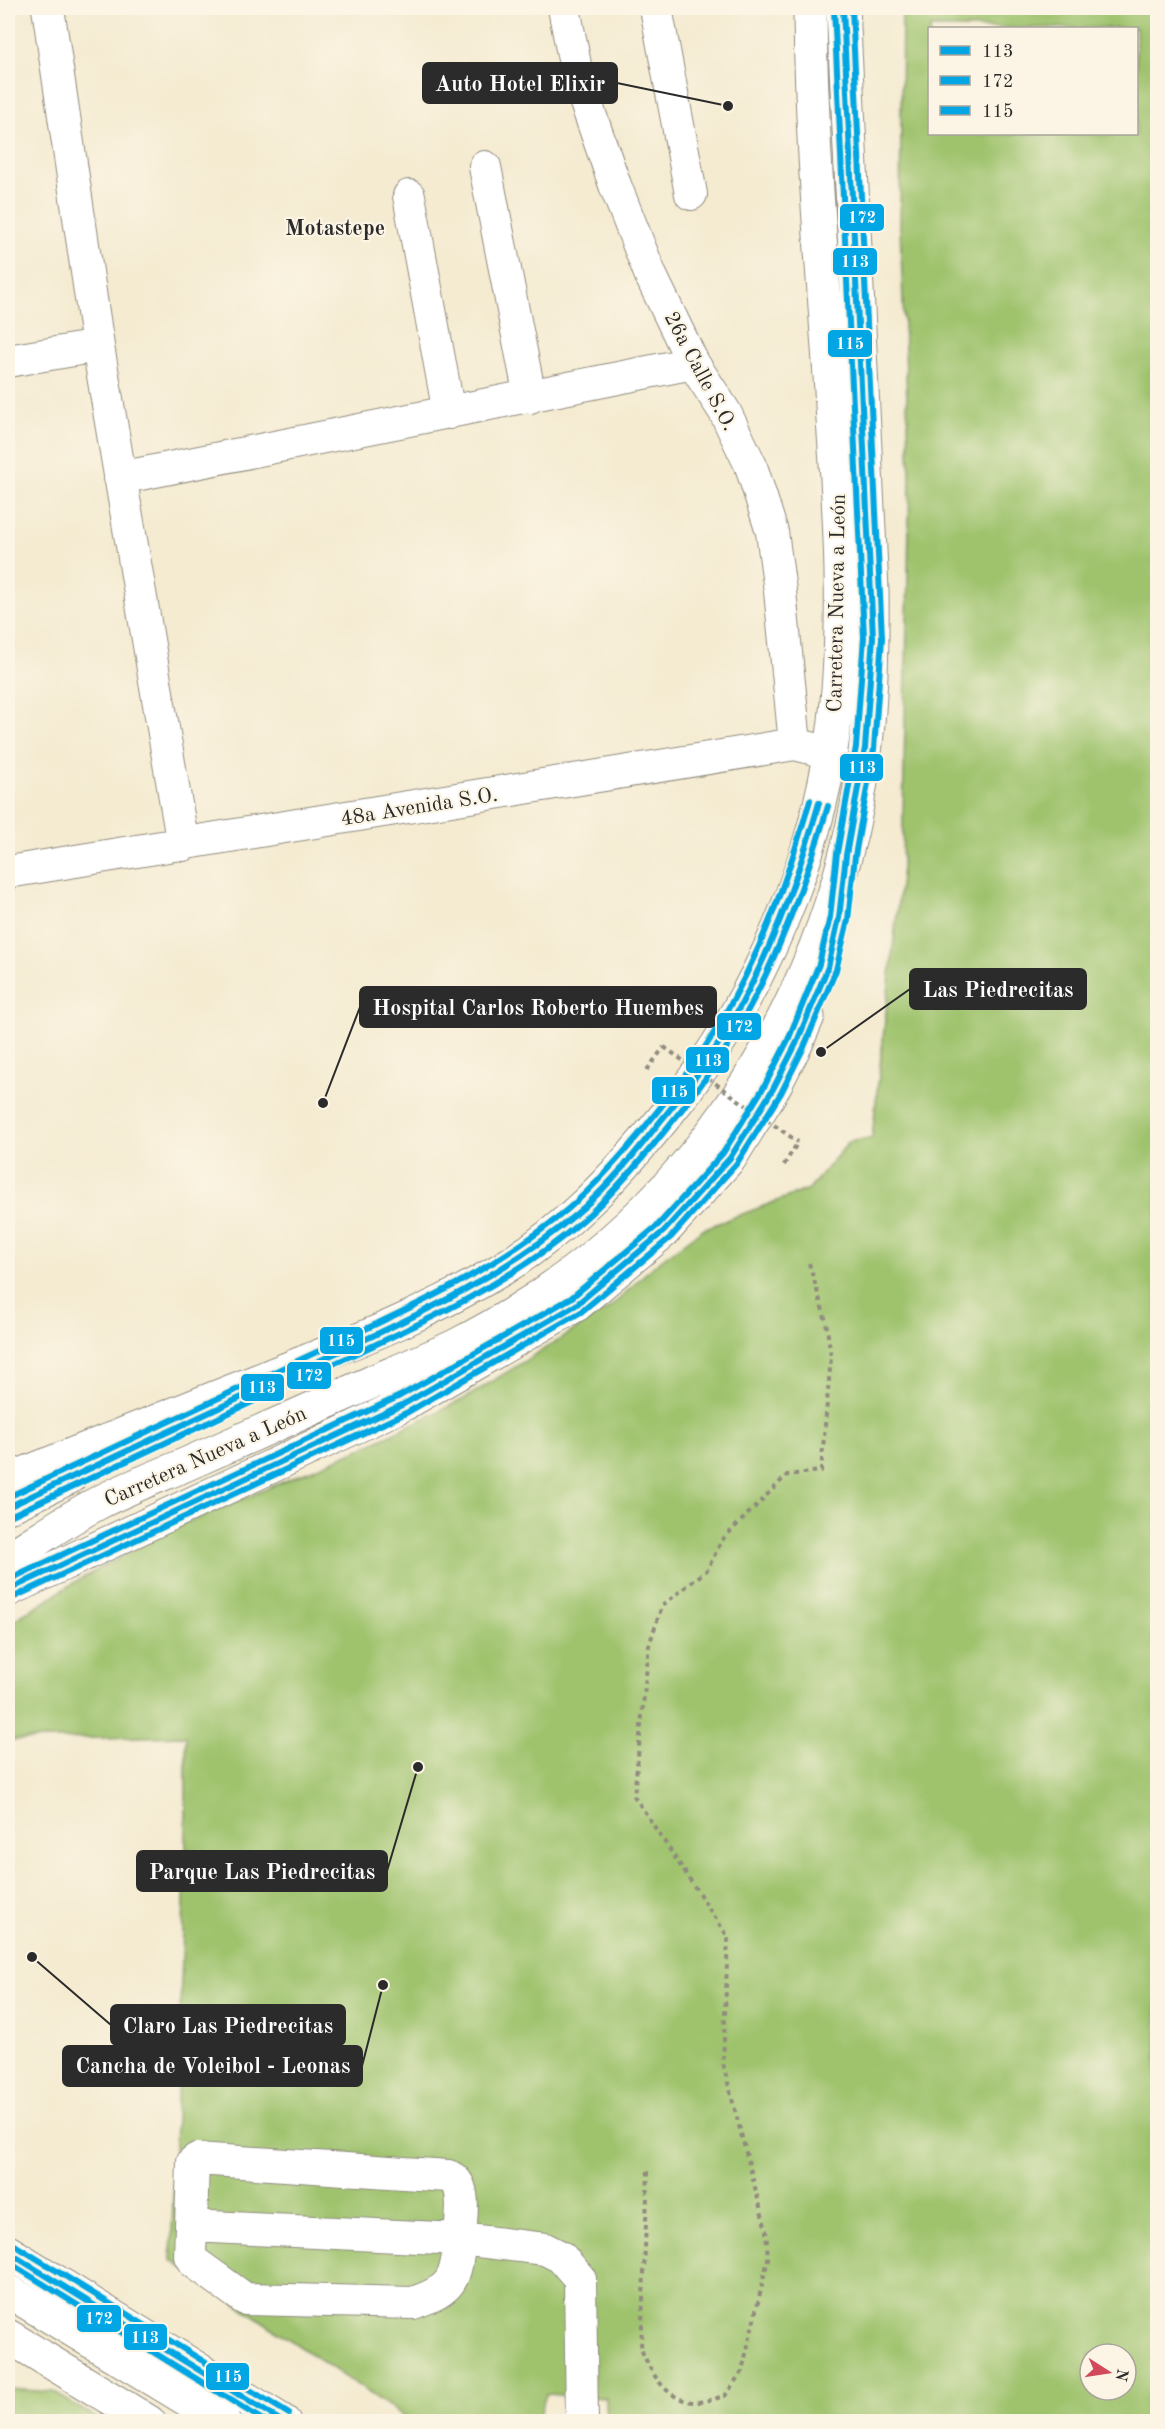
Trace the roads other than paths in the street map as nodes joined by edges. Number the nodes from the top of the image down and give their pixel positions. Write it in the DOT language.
graph roads {
  1 [pos="48,8"];
  2 [pos="564,8"];
  3 [pos="657,8"];
  4 [pos="810,8"];
  5 [pos="843,8"];
  6 [pos="485,167"];
  7 [pos="691,194"];
  8 [pos="409,196"];
  9 [pos="98,346"];
  10 [pos="8,361"];
  11 [pos="693,363"];
  12 [pos="530,397"];
  13 [pos="449,413"];
  14 [pos="120,478"];
  15 [pos="873,590"];
  16 [pos="795,744"];
  17 [pos="830,753"];
  18 [pos="183,845"];
  19 [pos="846,855"];
  20 [pos="8,872"];
  21 [pos="703,1144"];
  22 [pos="373,1335"];
  23 [pos="8,1480"];
  24 [pos="8,1507"];
  25 [pos="8,1559"];
  26 [pos="8,1590"];
  27 [pos="191,2226"];
  28 [pos="460,2239"];
  29 [pos="8,2252"];
  30 [pos="8,2291"];
  31 [pos="8,2336"];
  32 [pos="580,2388"];
  33 [pos="148,2421"];
  34 [pos="224,2421"];
  35 [pos="284,2421"];
  36 [pos="566,2421"];
  37 [pos="582,2421"];
  1 -- 9 [label="street"];
  2 -- 11 [label="street, 26a Calle S.O."];
  3 -- 7 [label="street"];
  4 -- 17 [label="highway, Carretera Nueva a León"];
  5 -- 15 [label="highway, Carretera Nueva a León"];
  6 -- 12 [label="street"];
  8 -- 13 [label="street"];
  9 -- 10 [label="street"];
  9 -- 14 [label="street"];
  11 -- 12 [label="street"];
  11 -- 16 [label="street, 26a Calle S.O."];
  12 -- 13 [label="street"];
  13 -- 14 [label="street"];
  14 -- 18 [label="street"];
  15 -- 17 [label="highway"];
  15 -- 19 [label="highway, Carretera Nueva a León"];
  16 -- 17 [label="street, 48a Avenida S.O."];
  16 -- 18 [label="street, 48a Avenida S.O."];
  17 -- 21 [label="highway"];
  17 -- 22 [label="highway, Carretera Nueva a León"];
  18 -- 20 [label="street, 48a Avenida S.O."];
  19 -- 21 [label="highway, Carretera Nueva a León"];
  19 -- 26 [label="highway"];
  21 -- 25 [label="highway, Carretera Nueva a León"];
  22 -- 23 [label="highway, Carretera Nueva a León"];
  22 -- 24 [label="highway"];
  27 -- 28 [label="street"];
  27 -- 28 [label="street"];
  27 -- 28 [label="street"];
  28 -- 32 [label="street"];
  29 -- 35 [label="highway"];
  30 -- 34 [label="highway"];
  31 -- 33 [label="highway"];
  32 -- 36 [label="street"];
  32 -- 37 [label="street"];
}
